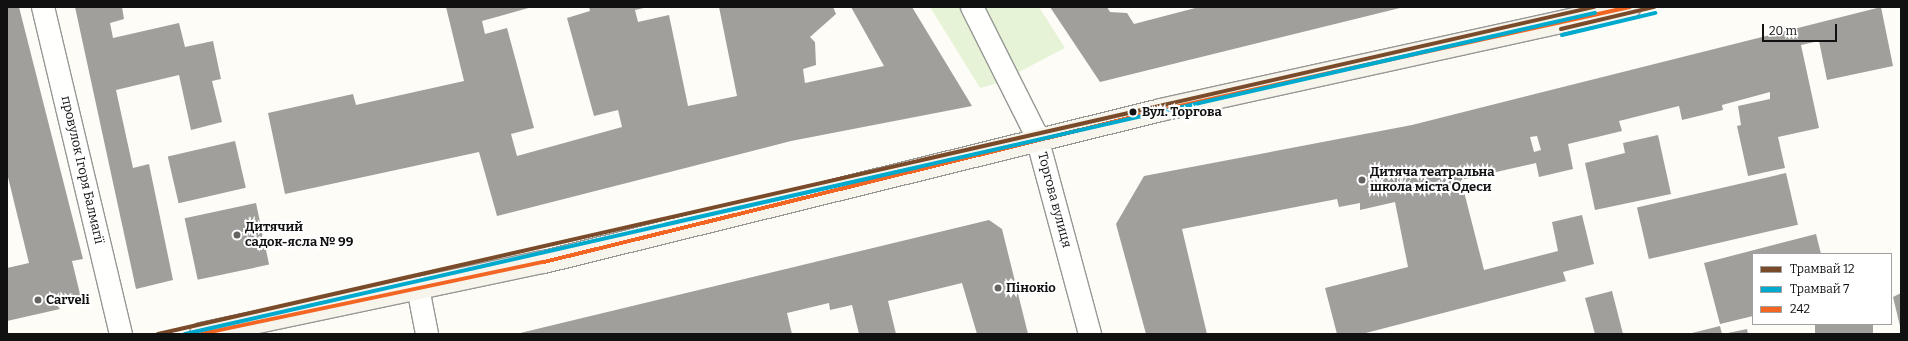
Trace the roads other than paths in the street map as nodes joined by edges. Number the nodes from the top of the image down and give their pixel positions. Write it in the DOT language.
graph roads {
  1 [pos="43,7"];
  2 [pos="972,7"];
  3 [pos="1630,7"];
  4 [pos="1037,138"];
  5 [pos="418,288"];
  6 [pos="121,334"];
  7 [pos="201,334"];
  8 [pos="427,334"];
  9 [pos="1090,334"];
  1 -- 6 [label="street, провулок Ігоря Балмагії"];
  2 -- 4 [label="street, Торгова вулиця"];
  3 -- 4 [label="main road"];
  4 -- 5 [label="main road"];
  4 -- 9 [label="street, Торгова вулиця"];
  5 -- 7 [label="main road"];
  5 -- 8 [label="street"];
}
